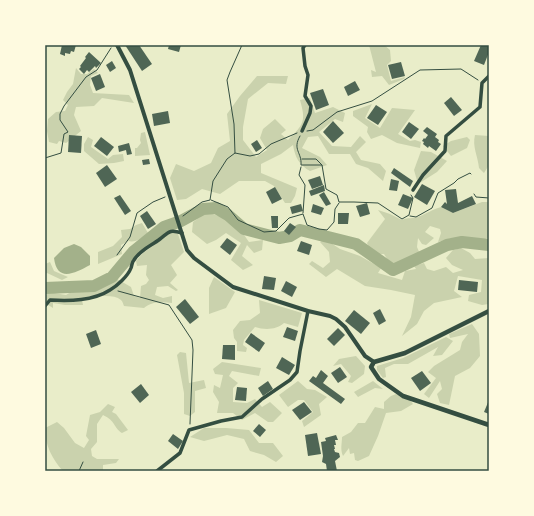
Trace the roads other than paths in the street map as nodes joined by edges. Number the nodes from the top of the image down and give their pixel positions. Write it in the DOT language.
graph roads {
  1 [pos="116,45"];
  2 [pos="306,45"];
  3 [pos="489,76"];
  4 [pos="302,131"];
  5 [pos="413,190"];
  6 [pos="182,233"];
  7 [pos="45,306"];
  8 [pos="308,311"];
  9 [pos="489,311"];
  10 [pos="374,362"];
  11 [pos="489,425"];
  12 [pos="157,471"];
  1 -- 6 [label="street"];
  2 -- 4 [label="street"];
  3 -- 5 [label="street"];
  6 -- 7 [label="street"];
  6 -- 8 [label="street"];
  8 -- 10 [label="street"];
  8 -- 12 [label="street"];
  9 -- 10 [label="main road"];
  10 -- 11 [label="main road"];
}
